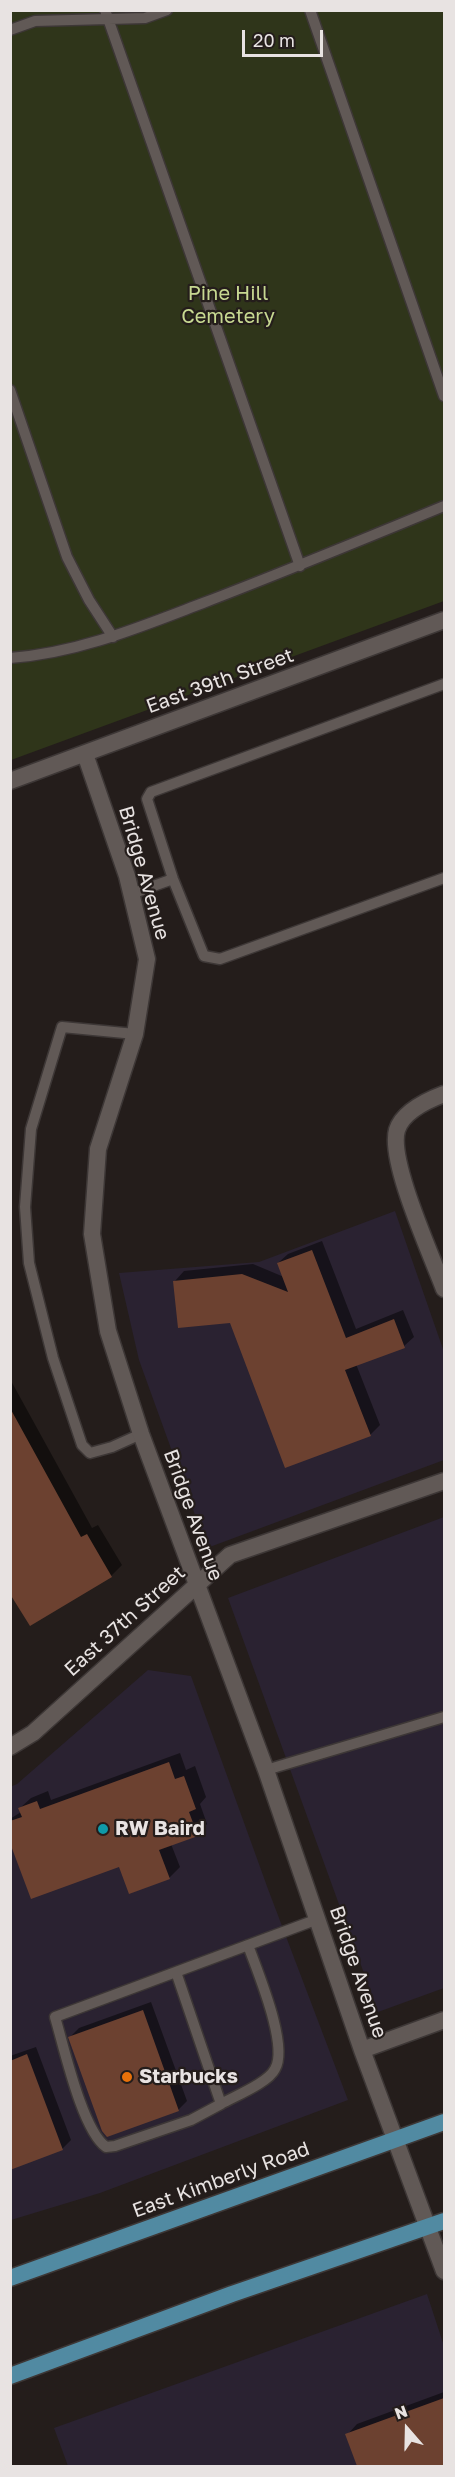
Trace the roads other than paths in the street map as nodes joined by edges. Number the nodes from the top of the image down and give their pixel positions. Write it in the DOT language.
graph roads {
  1 [pos="167,10"];
  2 [pos="310,10"];
  3 [pos="106,14"];
  4 [pos="10,30"];
  5 [pos="10,390"];
  6 [pos="444,396"];
  7 [pos="444,506"];
  8 [pos="300,566"];
  9 [pos="444,620"];
  10 [pos="113,637"];
  11 [pos="10,658"];
  12 [pos="444,684"];
  13 [pos="86,754"];
  14 [pos="10,782"];
  15 [pos="444,878"];
  16 [pos="173,879"];
  17 [pos="131,894"];
  18 [pos="135,1034"];
  19 [pos="444,1095"];
  20 [pos="444,1289"];
  21 [pos="141,1434"];
  22 [pos="444,1481"];
  23 [pos="196,1584"];
  24 [pos="444,1717"];
  25 [pos="10,1746"];
  26 [pos="266,1770"];
  27 [pos="318,1919"];
  28 [pos="248,1945"];
  29 [pos="176,1972"];
  30 [pos="444,2020"];
  31 [pos="362,2050"];
  32 [pos="221,2104"];
  33 [pos="444,2122"];
  34 [pos="396,2140"];
  35 [pos="444,2221"];
  36 [pos="427,2227"];
  37 [pos="444,2271"];
  38 [pos="10,2278"];
  39 [pos="10,2376"];
  1 -- 3 [label="lane"];
  2 -- 6 [label="lane"];
  3 -- 4 [label="lane"];
  3 -- 8 [label="lane"];
  5 -- 10 [label="lane"];
  7 -- 8 [label="lane"];
  8 -- 10 [label="lane"];
  9 -- 13 [label="street, East 39th Street"];
  10 -- 11 [label="lane"];
  12 -- 16 [label="lane"];
  13 -- 14 [label="street, East 39th Street"];
  13 -- 17 [label="street, Bridge Avenue"];
  15 -- 16 [label="lane"];
  16 -- 17 [label="lane"];
  17 -- 18 [label="street, Bridge Avenue"];
  18 -- 21 [label="street, Bridge Avenue"];
  18 -- 21 [label="lane"];
  19 -- 20 [label="street"];
  21 -- 23 [label="street, Bridge Avenue"];
  22 -- 23 [label="street, East 37th Street"];
  23 -- 25 [label="street, East 37th Street"];
  23 -- 26 [label="street, Bridge Avenue"];
  24 -- 26 [label="lane"];
  26 -- 27 [label="street, Bridge Avenue"];
  27 -- 28 [label="lane"];
  27 -- 31 [label="street, Bridge Avenue"];
  28 -- 29 [label="lane"];
  28 -- 32 [label="lane"];
  29 -- 32 [label="lane"];
  29 -- 32 [label="lane"];
  30 -- 31 [label="street"];
  31 -- 34 [label="street, Bridge Avenue"];
  33 -- 34 [label="main road, East Kimberly Road"];
  34 -- 36 [label="street, Bridge Avenue"];
  34 -- 38 [label="main road, East Kimberly Road"];
  35 -- 36 [label="main road"];
  36 -- 37 [label="street, Bridge Avenue"];
  36 -- 39 [label="main road"];
}
